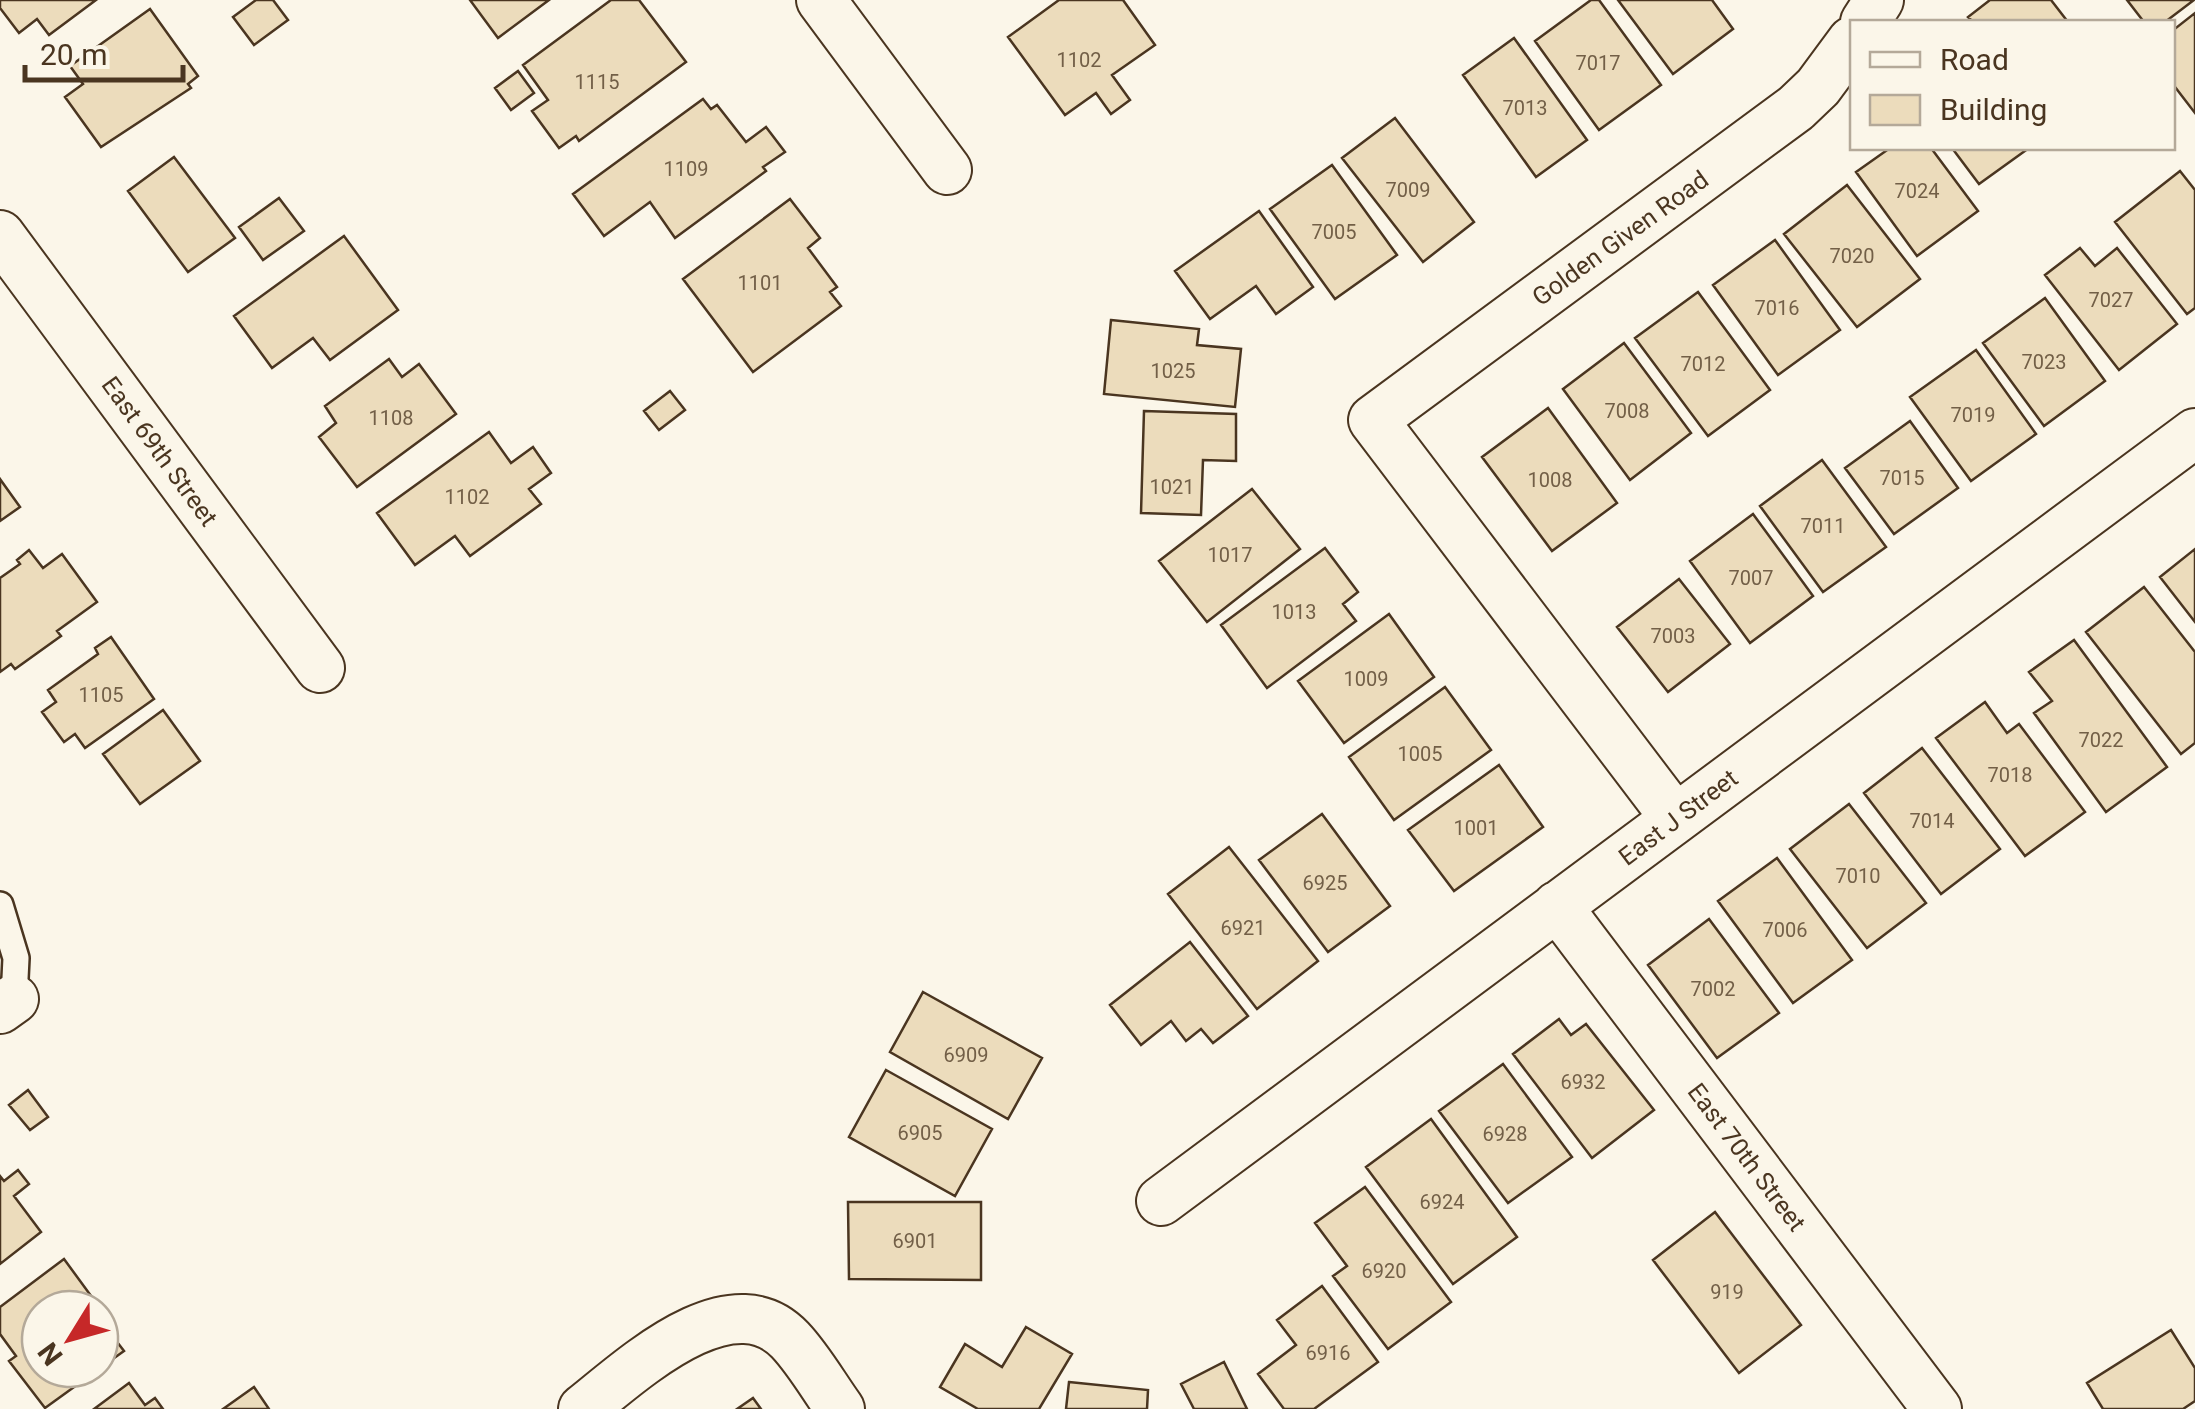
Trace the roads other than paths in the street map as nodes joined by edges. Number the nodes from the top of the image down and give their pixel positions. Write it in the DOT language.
graph roads {
  1 [pos="821,0"];
  2 [pos="1850,44"];
  3 [pos="946,170"];
  4 [pos="0,235"];
  5 [pos="2195,432"];
  6 [pos="320,668"];
  7 [pos="1676,818"];
  8 [pos="0,905"];
  9 [pos="1557,906"];
  10 [pos="7,1004"];
  11 [pos="1160,1201"];
  12 [pos="582,1409"];
  13 [pos="840,1409"];
  14 [pos="1937,1409"];
  1 -- 3 [label="street"];
  2 -- 7 [label="street, Golden Given Road"];
  4 -- 6 [label="street, East 69th Street"];
  5 -- 7 [label="street, East J Street"];
  7 -- 9 [label="street, East J Street"];
  8 -- 10 [label="lane"];
  9 -- 11 [label="street, East J Street"];
  9 -- 14 [label="street, East 70th Street"];
  12 -- 13 [label="street"];
}
